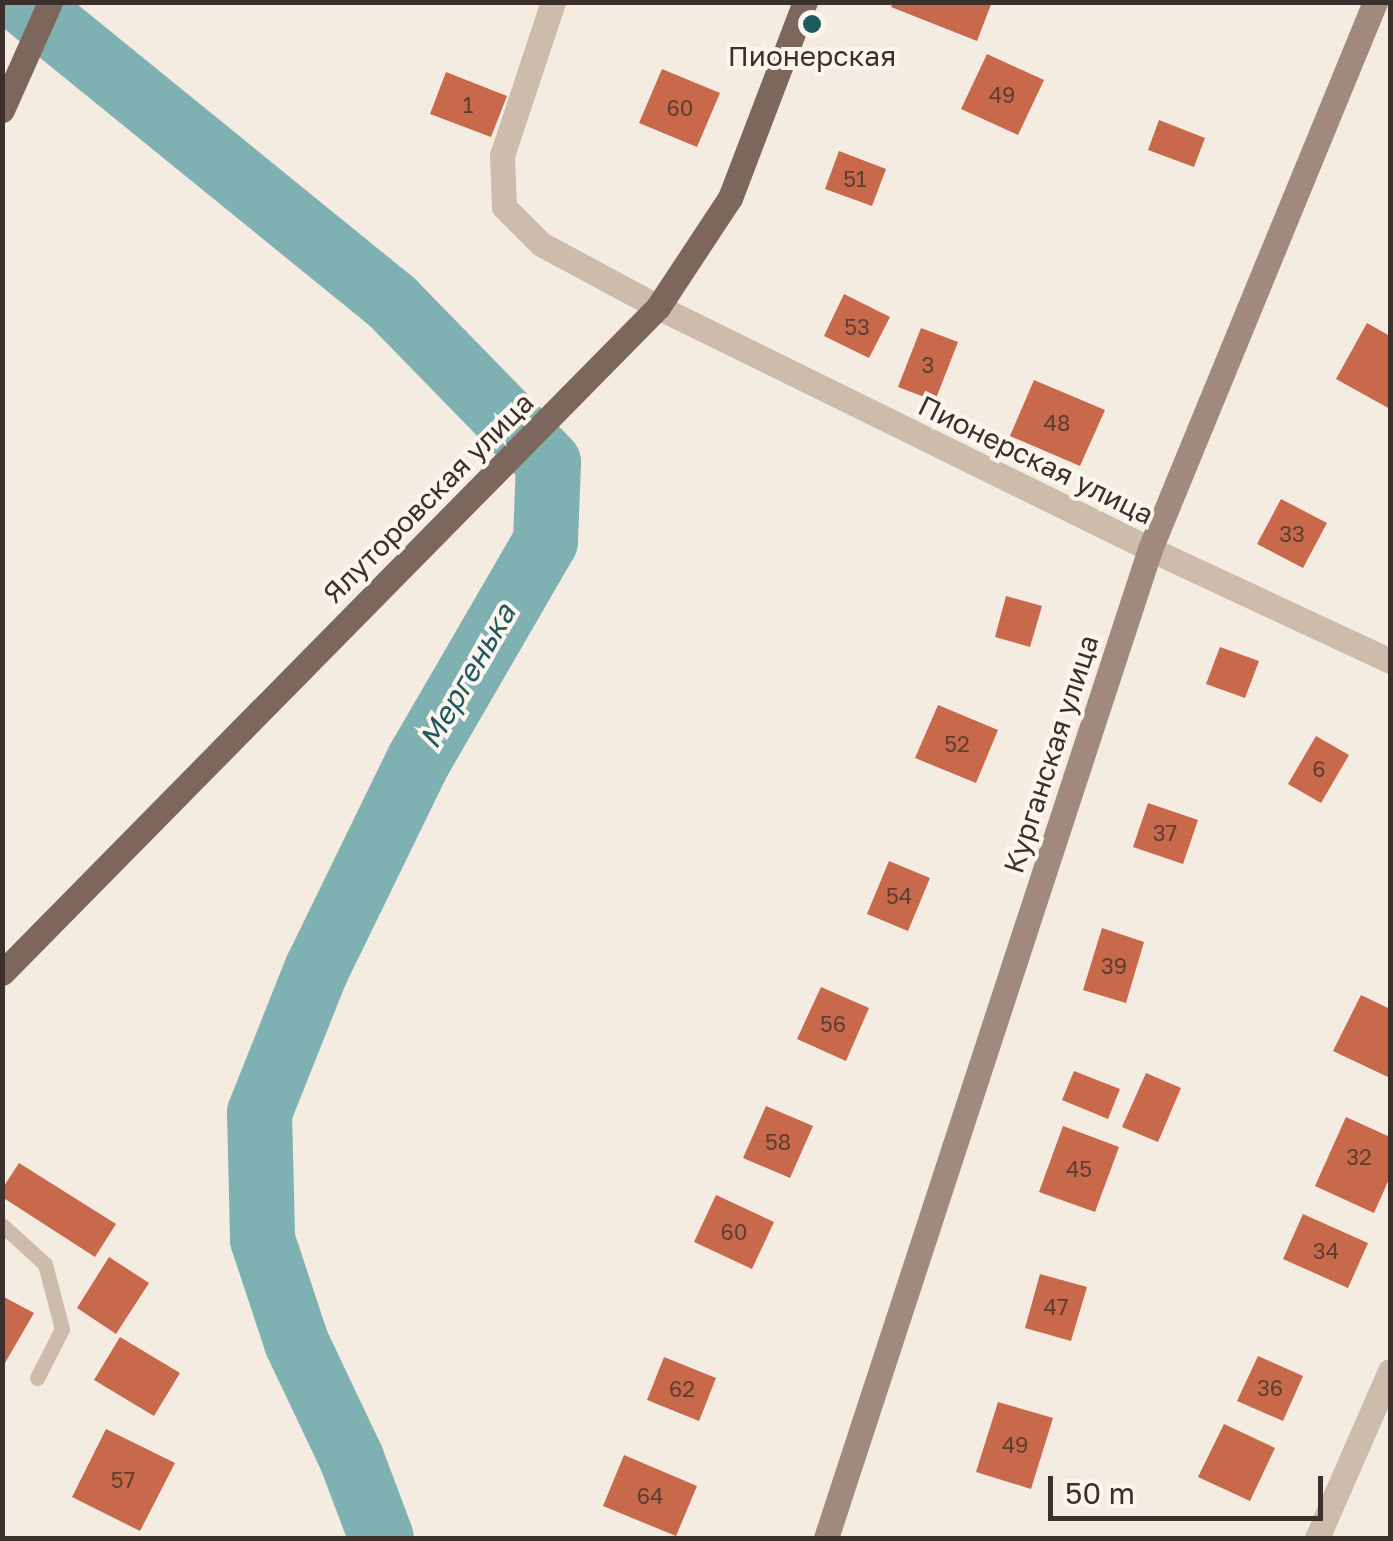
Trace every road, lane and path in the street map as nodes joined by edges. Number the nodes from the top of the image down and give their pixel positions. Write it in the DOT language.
graph roads {
  1 [pos="50,2"];
  2 [pos="552,2"];
  3 [pos="805,2"];
  4 [pos="1375,2"];
  5 [pos="2,110"];
  6 [pos="658,307"];
  7 [pos="1150,549"];
  8 [pos="1390,661"];
  9 [pos="5,968"];
  10 [pos="2,1225"];
  11 [pos="1390,1371"];
  12 [pos="37,1378"];
  13 [pos="826,1538"];
  14 [pos="1317,1538"];
  1 -- 5 [label="main road"];
  2 -- 6 [label="street, Пионерская улица"];
  3 -- 6 [label="main road, Ялуторовская улица"];
  4 -- 7 [label="main road, Курганская улица"];
  6 -- 7 [label="street, Пионерская улица"];
  6 -- 9 [label="main road, Ялуторовская улица"];
  7 -- 8 [label="street, Пионерская улица"];
  7 -- 13 [label="main road, Курганская улица"];
  10 -- 12 [label="lane"];
  11 -- 14 [label="street"];
}
